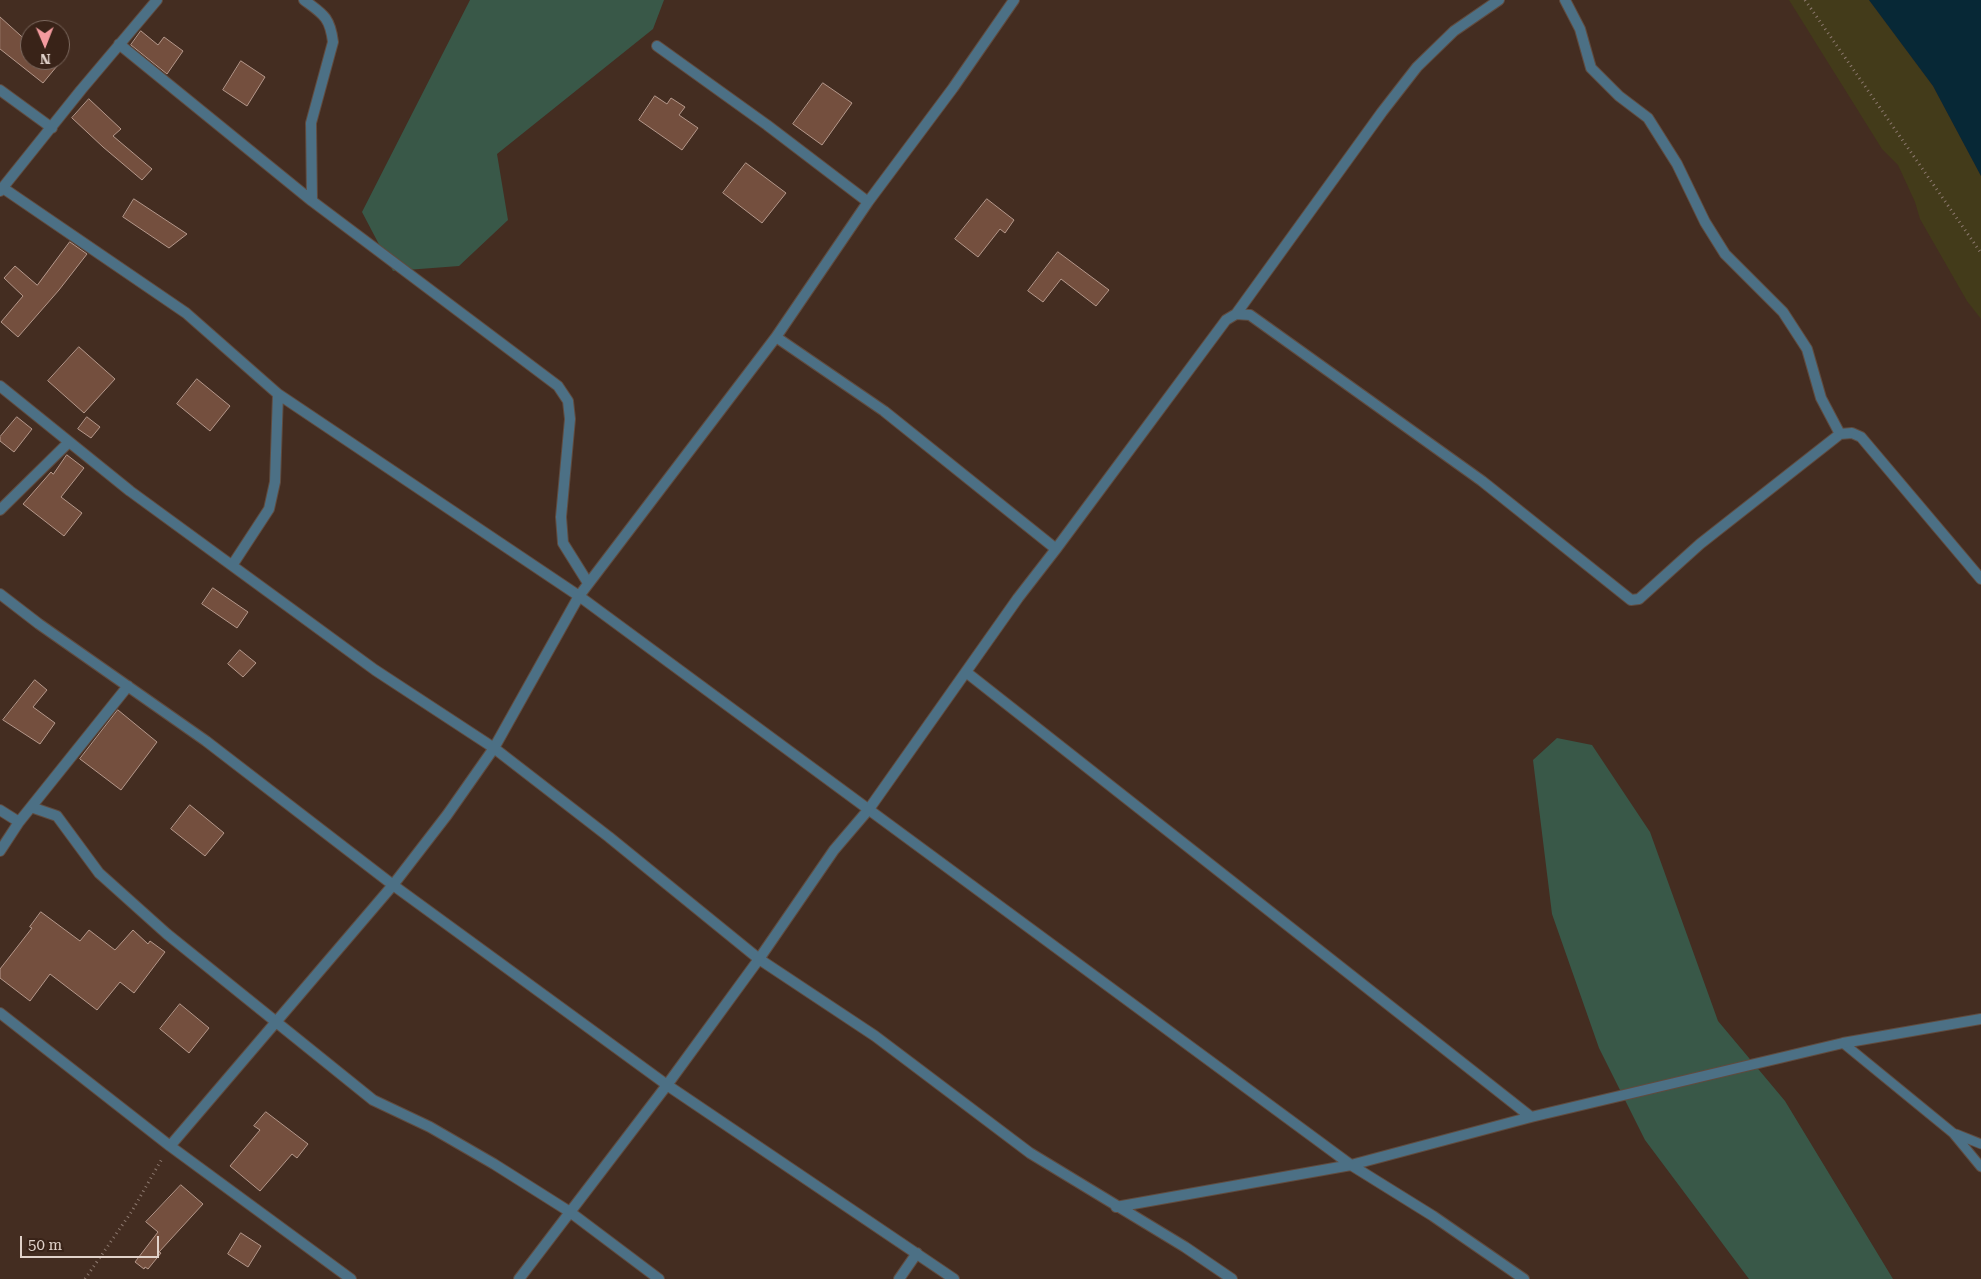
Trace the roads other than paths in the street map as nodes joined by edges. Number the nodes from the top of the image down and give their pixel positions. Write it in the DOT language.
graph roads {
  1 [pos="157,0"];
  2 [pos="304,0"];
  3 [pos="1014,0"];
  4 [pos="1499,0"];
  5 [pos="1565,0"];
  6 [pos="119,44"];
  7 [pos="657,46"];
  8 [pos="0,90"];
  9 [pos="52,128"];
  10 [pos="2,190"];
  11 [pos="312,201"];
  12 [pos="868,202"];
  13 [pos="1236,314"];
  14 [pos="776,337"];
  15 [pos="0,386"];
  16 [pos="278,394"];
  17 [pos="1840,434"];
  18 [pos="68,442"];
  19 [pos="0,510"];
  20 [pos="1056,549"];
  21 [pos="232,564"];
  22 [pos="1981,579"];
  23 [pos="588,583"];
  24 [pos="0,594"];
  25 [pos="579,596"];
  26 [pos="966,672"];
  27 [pos="128,686"];
  28 [pos="494,748"];
  29 [pos="31,807"];
  30 [pos="869,809"];
  31 [pos="0,810"];
  32 [pos="19,822"];
  33 [pos="0,851"];
  34 [pos="394,885"];
  35 [pos="759,959"];
  36 [pos="0,1013"];
  37 [pos="1979,1022"];
  38 [pos="277,1023"];
  39 [pos="1844,1043"];
  40 [pos="667,1085"];
  41 [pos="1531,1118"];
  42 [pos="1953,1133"];
  43 [pos="1981,1144"];
  44 [pos="170,1146"];
  45 [pos="1351,1165"];
  46 [pos="1981,1167"];
  47 [pos="1116,1207"];
  48 [pos="570,1212"];
  49 [pos="917,1253"];
  50 [pos="350,1279"];
  51 [pos="519,1279"];
  52 [pos="658,1279"];
  53 [pos="899,1279"];
  54 [pos="954,1279"];
  55 [pos="1232,1279"];
  56 [pos="1524,1279"];
  1 -- 6 [label="street"];
  2 -- 11 [label="street"];
  3 -- 12 [label="street"];
  4 -- 13 [label="street"];
  5 -- 17 [label="street"];
  6 -- 9 [label="street"];
  6 -- 11 [label="street"];
  7 -- 12 [label="street"];
  8 -- 9 [label="street"];
  9 -- 10 [label="street"];
  10 -- 16 [label="street"];
  11 -- 23 [label="street"];
  12 -- 14 [label="street"];
  13 -- 17 [label="street"];
  13 -- 20 [label="street"];
  14 -- 20 [label="street"];
  14 -- 23 [label="street"];
  15 -- 18 [label="street"];
  16 -- 21 [label="street"];
  16 -- 25 [label="street"];
  17 -- 22 [label="street"];
  18 -- 19 [label="street"];
  18 -- 21 [label="street"];
  20 -- 26 [label="street"];
  21 -- 28 [label="street"];
  23 -- 25 [label="street"];
  24 -- 27 [label="street"];
  25 -- 28 [label="street"];
  25 -- 30 [label="street"];
  26 -- 30 [label="street"];
  26 -- 41 [label="street"];
  27 -- 29 [label="street"];
  27 -- 34 [label="street"];
  28 -- 34 [label="street"];
  28 -- 35 [label="street"];
  29 -- 32 [label="street"];
  29 -- 38 [label="street"];
  30 -- 35 [label="street"];
  30 -- 45 [label="street"];
  31 -- 32 [label="street"];
  32 -- 33 [label="street"];
  34 -- 38 [label="street"];
  34 -- 40 [label="street"];
  35 -- 40 [label="street"];
  35 -- 47 [label="street"];
  36 -- 44 [label="street"];
  37 -- 39 [label="street"];
  38 -- 44 [label="street"];
  38 -- 48 [label="street"];
  39 -- 41 [label="street"];
  39 -- 42 [label="lane"];
  40 -- 48 [label="street"];
  40 -- 49 [label="street"];
  41 -- 45 [label="street"];
  42 -- 43 [label="lane"];
  42 -- 46 [label="lane"];
  44 -- 50 [label="street"];
  45 -- 47 [label="street"];
  45 -- 56 [label="street"];
  47 -- 55 [label="street"];
  48 -- 51 [label="street"];
  48 -- 52 [label="street"];
  49 -- 53 [label="street"];
  49 -- 54 [label="street"];
}
